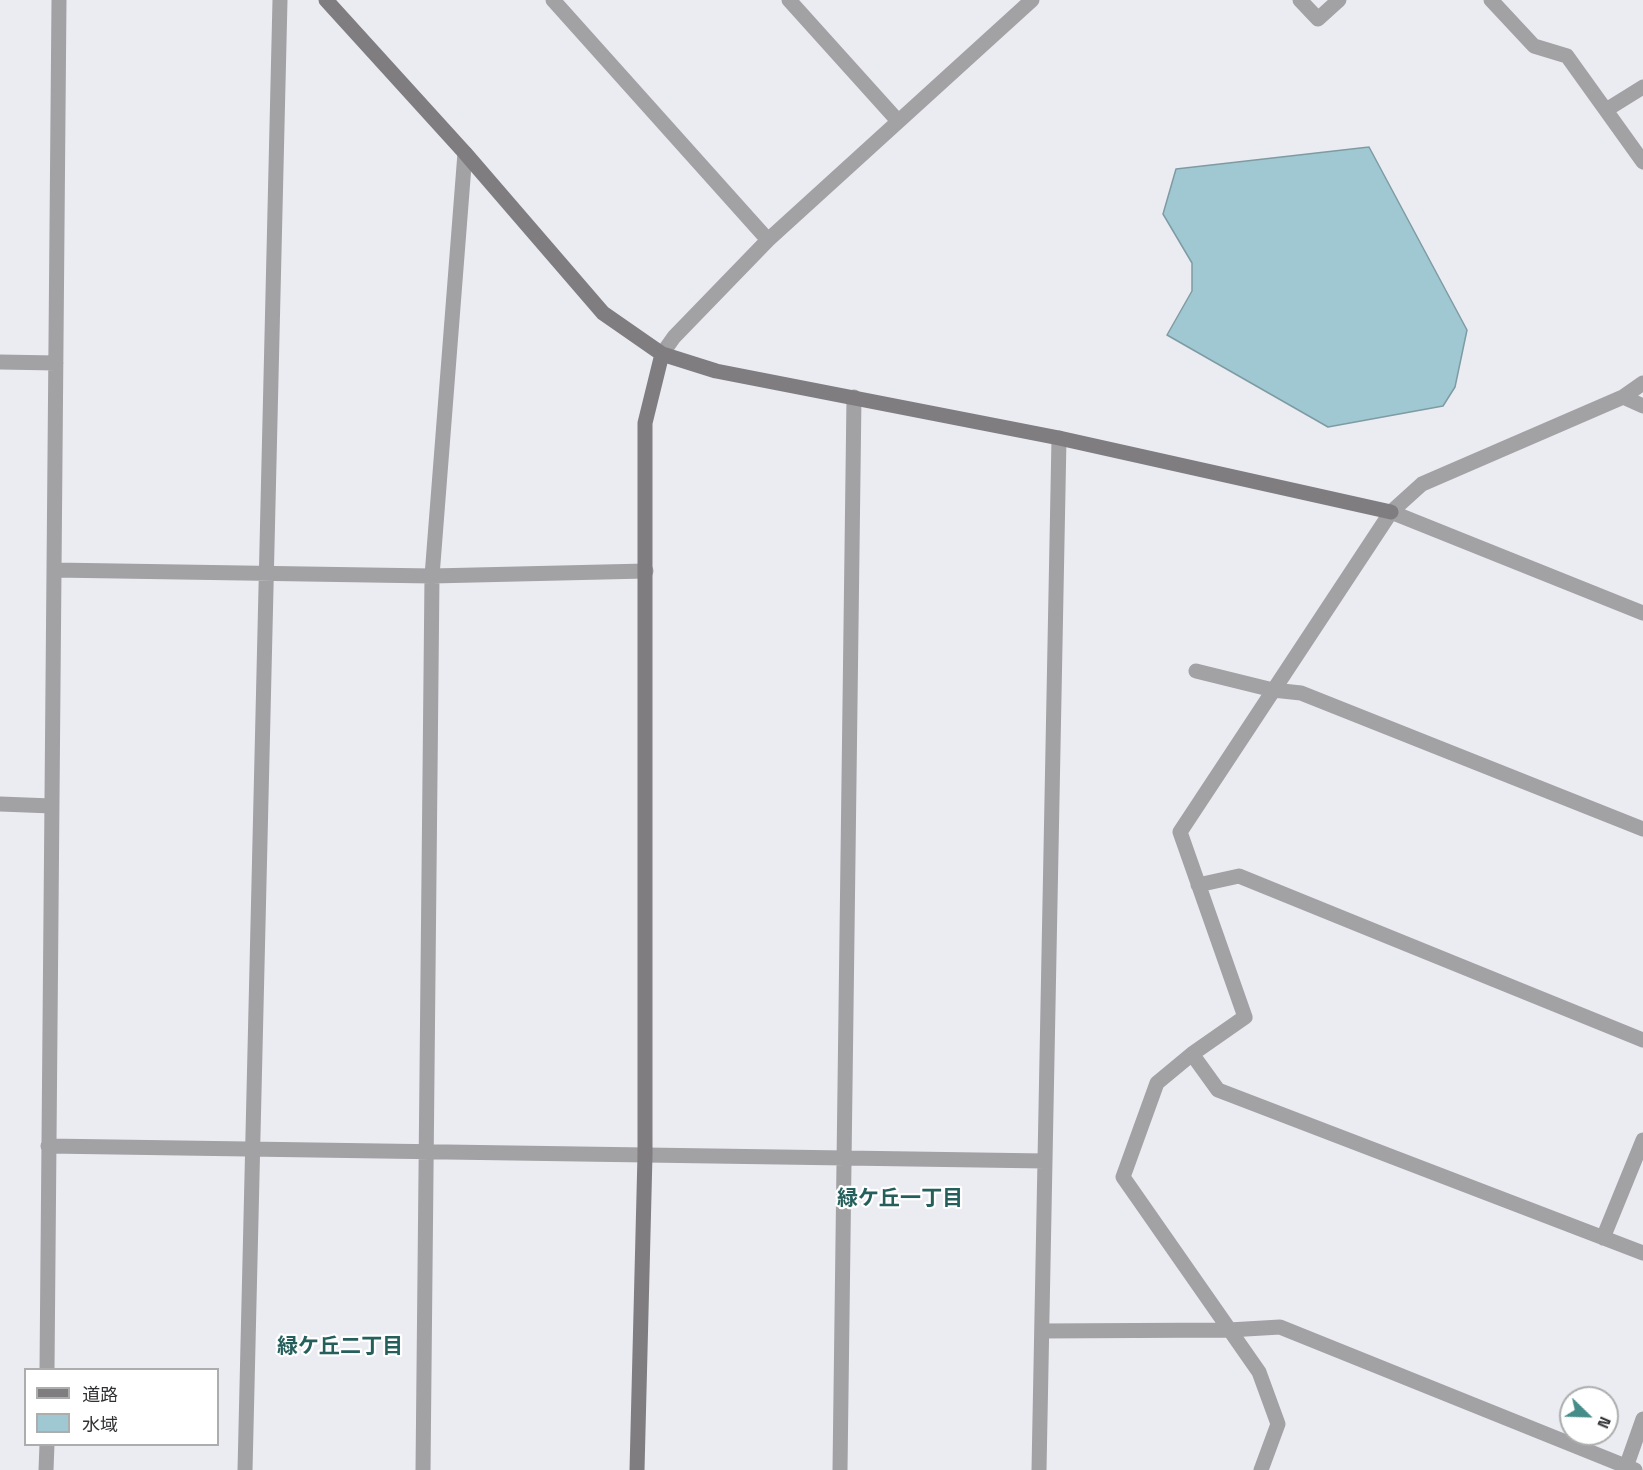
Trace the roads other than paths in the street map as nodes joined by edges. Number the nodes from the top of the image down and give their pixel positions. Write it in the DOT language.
graph roads {
  1 [pos="59,0"];
  2 [pos="280,0"];
  3 [pos="326,0"];
  4 [pos="553,0"];
  5 [pos="789,0"];
  6 [pos="1300,0"];
  7 [pos="1339,0"];
  8 [pos="1491,0"];
  9 [pos="1028,1"];
  10 [pos="1643,87"];
  11 [pos="1606,110"];
  12 [pos="898,121"];
  13 [pos="465,153"];
  14 [pos="1643,162"];
  15 [pos="768,240"];
  16 [pos="662,354"];
  17 [pos="0,362"];
  18 [pos="56,363"];
  19 [pos="1643,383"];
  20 [pos="854,397"];
  21 [pos="1623,398"];
  22 [pos="1643,406"];
  23 [pos="1059,438"];
  24 [pos="1391,512"];
  25 [pos="54,570"];
  26 [pos="646,571"];
  27 [pos="266,572"];
  28 [pos="432,576"];
  29 [pos="1643,613"];
  30 [pos="1196,671"];
  31 [pos="1273,690"];
  32 [pos="0,804"];
  33 [pos="52,806"];
  34 [pos="1643,829"];
  35 [pos="1198,885"];
  36 [pos="1643,1040"];
  37 [pos="1192,1054"];
  38 [pos="1643,1140"];
  39 [pos="48,1146"];
  40 [pos="252,1149"];
  41 [pos="426,1152"];
  42 [pos="645,1155"];
  43 [pos="844,1157"];
  44 [pos="1045,1161"];
  45 [pos="1604,1238"];
  46 [pos="1643,1253"];
  47 [pos="1042,1330"];
  48 [pos="1229,1330"];
  49 [pos="47,1368"];
  50 [pos="1643,1419"];
  51 [pos="46,1446"];
  52 [pos="1629,1469"];
  53 [pos="46,1470"];
  54 [pos="245,1470"];
  55 [pos="423,1470"];
  56 [pos="637,1470"];
  57 [pos="840,1470"];
  58 [pos="1039,1470"];
  59 [pos="1261,1470"];
  1 -- 18 [label="street"];
  2 -- 27 [label="street"];
  3 -- 13 [label="street"];
  4 -- 15 [label="street"];
  5 -- 12 [label="street"];
  6 -- 7 [label="street"];
  8 -- 11 [label="street"];
  9 -- 12 [label="street"];
  10 -- 11 [label="street"];
  11 -- 14 [label="street"];
  12 -- 15 [label="street"];
  13 -- 16 [label="street"];
  13 -- 28 [label="street"];
  15 -- 16 [label="street"];
  16 -- 20 [label="street"];
  16 -- 26 [label="street"];
  17 -- 18 [label="street"];
  18 -- 25 [label="street"];
  19 -- 21 [label="street"];
  20 -- 23 [label="street"];
  20 -- 43 [label="street"];
  21 -- 22 [label="street"];
  21 -- 24 [label="street"];
  23 -- 24 [label="street"];
  23 -- 44 [label="street"];
  24 -- 29 [label="street"];
  24 -- 31 [label="street"];
  25 -- 27 [label="street"];
  25 -- 33 [label="street"];
  26 -- 28 [label="street"];
  26 -- 42 [label="street"];
  27 -- 28 [label="street"];
  27 -- 40 [label="street"];
  28 -- 41 [label="street"];
  30 -- 31 [label="street"];
  31 -- 34 [label="street"];
  31 -- 35 [label="street"];
  32 -- 33 [label="street"];
  33 -- 39 [label="street"];
  35 -- 36 [label="street"];
  35 -- 37 [label="street"];
  37 -- 45 [label="street"];
  37 -- 48 [label="street"];
  38 -- 45 [label="street"];
  39 -- 40 [label="street"];
  39 -- 49 [label="street"];
  40 -- 41 [label="street"];
  40 -- 54 [label="street"];
  41 -- 42 [label="street"];
  41 -- 55 [label="street"];
  42 -- 43 [label="street"];
  42 -- 56 [label="street"];
  43 -- 44 [label="street"];
  43 -- 57 [label="street"];
  44 -- 47 [label="street"];
  45 -- 46 [label="street"];
  47 -- 48 [label="street"];
  47 -- 58 [label="street"];
  48 -- 52 [label="street"];
  48 -- 59 [label="street"];
  50 -- 52 [label="street"];
  51 -- 53 [label="street"];
}
